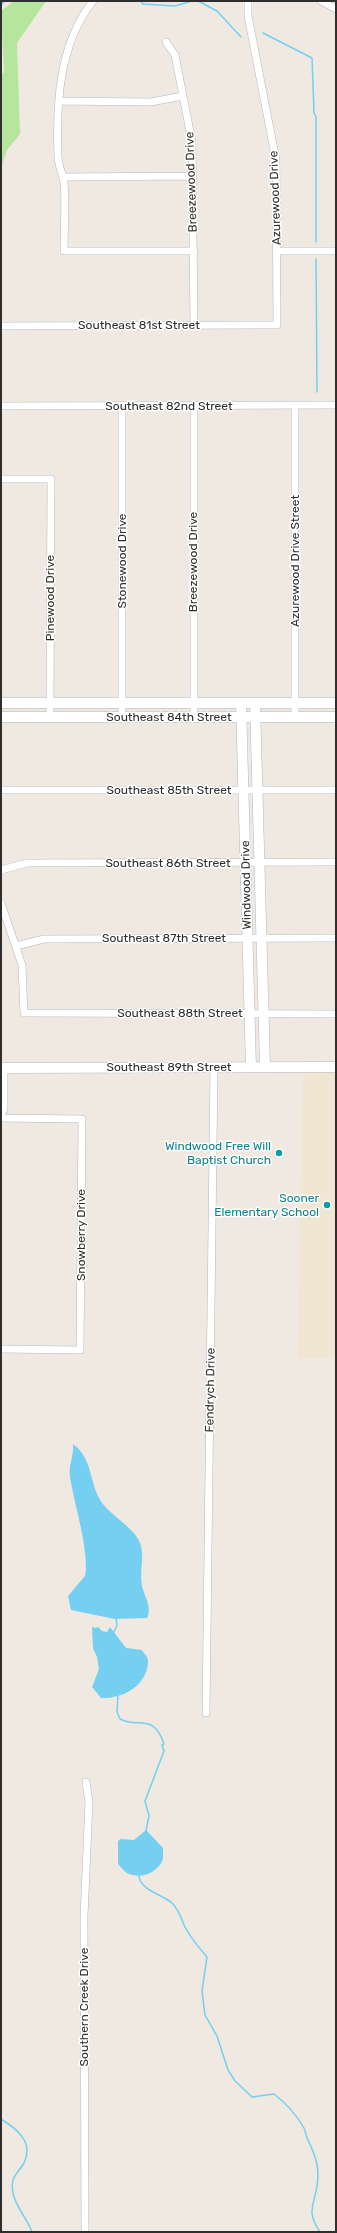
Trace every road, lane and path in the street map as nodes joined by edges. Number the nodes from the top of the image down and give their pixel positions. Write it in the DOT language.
graph roads {
  1 [pos="93,1"];
  2 [pos="248,1"];
  3 [pos="321,1"];
  4 [pos="336,10"];
  5 [pos="166,42"];
  6 [pos="183,96"];
  7 [pos="59,101"];
  8 [pos="194,176"];
  9 [pos="63,177"];
  10 [pos="194,251"];
  11 [pos="277,251"];
  12 [pos="336,251"];
  13 [pos="194,325"];
  14 [pos="277,325"];
  15 [pos="1,326"];
  16 [pos="295,405"];
  17 [pos="336,405"];
  18 [pos="1,406"];
  19 [pos="122,406"];
  20 [pos="194,406"];
  21 [pos="1,480"];
  22 [pos="1,703"];
  23 [pos="50,703"];
  24 [pos="122,703"];
  25 [pos="193,703"];
  26 [pos="241,703"];
  27 [pos="255,703"];
  28 [pos="295,703"];
  29 [pos="336,703"];
  30 [pos="1,717"];
  31 [pos="50,717"];
  32 [pos="122,717"];
  33 [pos="295,717"];
  34 [pos="336,717"];
  35 [pos="194,718"];
  36 [pos="241,718"];
  37 [pos="256,718"];
  38 [pos="1,790"];
  39 [pos="243,790"];
  40 [pos="258,790"];
  41 [pos="336,790"];
  42 [pos="260,862"];
  43 [pos="336,862"];
  44 [pos="245,863"];
  45 [pos="1,870"];
  46 [pos="1,903"];
  47 [pos="247,937"];
  48 [pos="262,937"];
  49 [pos="336,938"];
  50 [pos="16,946"];
  51 [pos="250,1013"];
  52 [pos="264,1014"];
  53 [pos="336,1014"];
  54 [pos="214,1067"];
  55 [pos="251,1067"];
  56 [pos="265,1067"];
  57 [pos="336,1067"];
  58 [pos="2,1068"];
  59 [pos="1,1117"];
  60 [pos="1,1349"];
  61 [pos="206,1713"];
  62 [pos="86,1782"];
  63 [pos="84,2232"];
  1 -- 7 [label="street"];
  2 -- 11 [label="street, Azurewood Drive"];
  3 -- 4 [label="street"];
  5 -- 6 [label="street, Breezewood Drive"];
  6 -- 7 [label="street"];
  6 -- 8 [label="street, Breezewood Drive"];
  7 -- 9 [label="street"];
  8 -- 9 [label="street"];
  8 -- 10 [label="street, Breezewood Drive"];
  9 -- 10 [label="street"];
  10 -- 13 [label="street, Breezewood Drive"];
  11 -- 12 [label="street"];
  11 -- 14 [label="street, Azurewood Drive"];
  13 -- 14 [label="street, Southeast 81st Street"];
  13 -- 15 [label="street, Southeast 81st Street"];
  16 -- 17 [label="street, Southeast 82nd Street"];
  16 -- 20 [label="street, Southeast 82nd Street"];
  16 -- 28 [label="street, Azurewood Drive Street"];
  18 -- 19 [label="street, Southeast 82nd Street"];
  19 -- 20 [label="street, Southeast 82nd Street"];
  19 -- 24 [label="street, Stonewood Drive"];
  20 -- 25 [label="street, Breezewood Drive"];
  21 -- 23 [label="street, Pinewood Drive"];
  22 -- 23 [label="street, Southeast 84th Street"];
  23 -- 24 [label="street, Southeast 84th Street"];
  23 -- 31 [label="street, Pinewood Drive"];
  24 -- 25 [label="street, Southeast 84th Street"];
  24 -- 32 [label="street, Stonewood Drive"];
  25 -- 26 [label="street, Southeast 84th Street"];
  25 -- 35 [label="street, Breezewood Drive"];
  26 -- 27 [label="street, Southeast 84th Street"];
  26 -- 36 [label="street, Windwood Drive"];
  27 -- 28 [label="street, Southeast 84th Street"];
  27 -- 37 [label="street, Windwood Drive"];
  28 -- 29 [label="street, Southeast 84th Street"];
  28 -- 33 [label="street, Azurewood Drive Street"];
  30 -- 31 [label="street, Southeast 84th Street"];
  31 -- 32 [label="street, Southeast 84th Street"];
  32 -- 35 [label="street, Southeast 84th Street"];
  33 -- 34 [label="street, Southeast 84th Street"];
  33 -- 37 [label="street, Southeast 84th Street"];
  35 -- 36 [label="street, Southeast 84th Street"];
  36 -- 37 [label="street, Southeast 84th Street"];
  36 -- 39 [label="street, Windwood Drive"];
  37 -- 40 [label="street, Windwood Drive"];
  38 -- 39 [label="street, Southeast 85th Street"];
  39 -- 40 [label="street, Southeast 85th Street"];
  39 -- 44 [label="street, Windwood Drive"];
  40 -- 41 [label="street, Southeast 85th Street"];
  40 -- 42 [label="street, Windwood Drive"];
  42 -- 43 [label="street, Southeast 86th Street"];
  42 -- 44 [label="street, Southeast 86th Street"];
  42 -- 48 [label="street, Windwood Drive"];
  44 -- 45 [label="street, Southeast 86th Street"];
  44 -- 47 [label="street, Windwood Drive"];
  46 -- 50 [label="street"];
  47 -- 48 [label="street, Southeast 87th Street"];
  47 -- 50 [label="street, Southeast 87th Street"];
  47 -- 51 [label="street, Windwood Drive"];
  48 -- 49 [label="street, Southeast 87th Street"];
  48 -- 52 [label="street, Windwood Drive"];
  50 -- 51 [label="street, Southeast 88th Street"];
  51 -- 52 [label="street, Southeast 88th Street"];
  51 -- 55 [label="street, Windwood Drive"];
  52 -- 53 [label="street, Southeast 88th Street"];
  52 -- 56 [label="street, Windwood Drive"];
  54 -- 55 [label="street, Southeast 89th Street"];
  54 -- 58 [label="street, Southeast 89th Street"];
  54 -- 61 [label="street, Fendrych Drive"];
  55 -- 56 [label="street, Southeast 89th Street"];
  56 -- 57 [label="street, Southeast 89th Street"];
  58 -- 59 [label="street"];
  59 -- 60 [label="street, Snowberry Drive"];
  62 -- 63 [label="street, Southern Creek Drive"];
}
